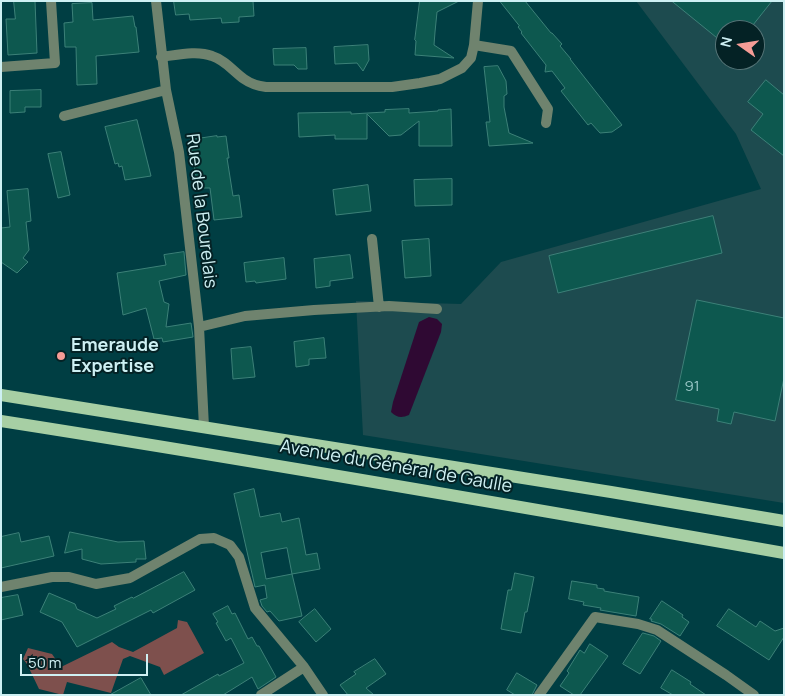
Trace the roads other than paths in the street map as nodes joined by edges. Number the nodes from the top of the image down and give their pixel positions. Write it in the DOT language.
graph roads {
  1 [pos="51,1"];
  2 [pos="156,1"];
  3 [pos="478,1"];
  4 [pos="474,45"];
  5 [pos="161,57"];
  6 [pos="1,67"];
  7 [pos="166,90"];
  8 [pos="64,116"];
  9 [pos="546,123"];
  10 [pos="372,239"];
  11 [pos="380,307"];
  12 [pos="437,310"];
  13 [pos="199,327"];
  14 [pos="1,395"];
  15 [pos="1,421"];
  16 [pos="204,427"];
  17 [pos="784,522"];
  18 [pos="784,553"];
  19 [pos="1,587"];
  20 [pos="304,667"];
  21 [pos="261,695"];
  22 [pos="323,695"];
  23 [pos="539,695"];
  24 [pos="754,695"];
  1 -- 6 [label="street"];
  2 -- 5 [label="street, Rue de la Bourelais"];
  3 -- 4 [label="street"];
  4 -- 5 [label="street"];
  4 -- 9 [label="street"];
  5 -- 7 [label="street, Rue de la Bourelais"];
  7 -- 8 [label="street"];
  7 -- 13 [label="street, Rue de la Bourelais"];
  10 -- 11 [label="street"];
  11 -- 12 [label="street"];
  11 -- 13 [label="street"];
  13 -- 16 [label="street, Rue de la Bourelais"];
  14 -- 16 [label="main road, Avenue du Général de Gaulle"];
  15 -- 18 [label="main road, Avenue du Général de Gaulle"];
  16 -- 17 [label="main road, Avenue du Général de Gaulle"];
  19 -- 20 [label="street"];
  20 -- 21 [label="street"];
  20 -- 22 [label="street"];
  23 -- 24 [label="street"];
}
